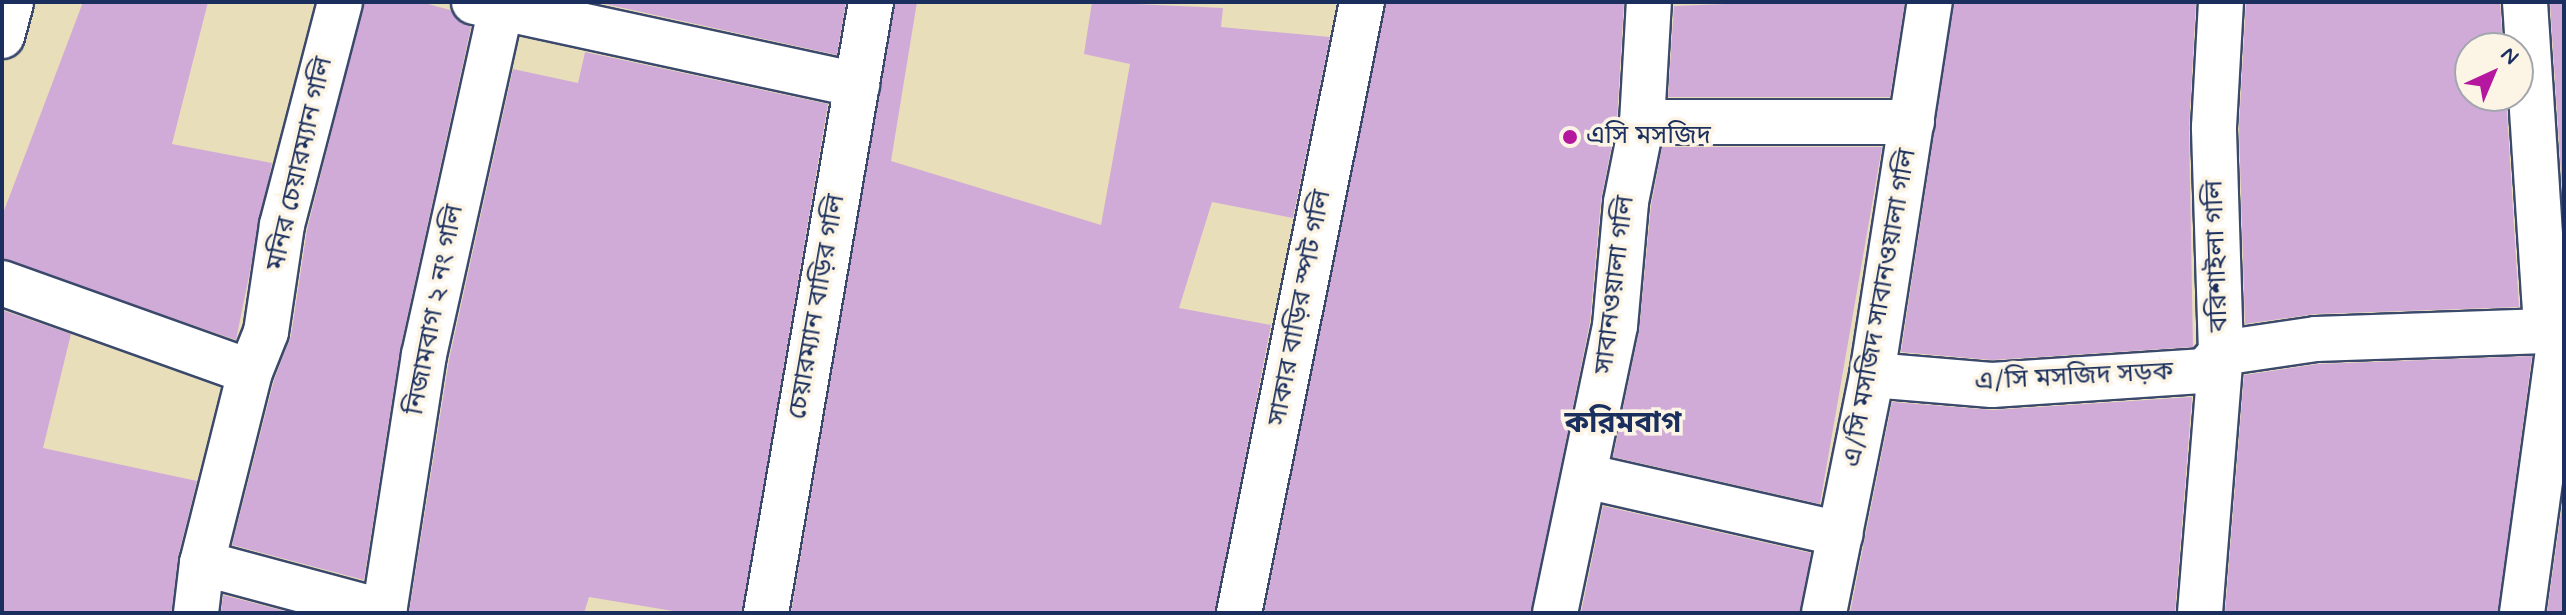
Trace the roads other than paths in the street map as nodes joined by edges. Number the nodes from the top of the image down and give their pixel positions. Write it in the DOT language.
graph roads {
  1 [pos="11,2"];
  2 [pos="340,2"];
  3 [pos="871,2"];
  4 [pos="1362,2"];
  5 [pos="1649,2"];
  6 [pos="1930,2"];
  7 [pos="2221,2"];
  8 [pos="2525,2"];
  9 [pos="488,6"];
  10 [pos="2,36"];
  11 [pos="857,85"];
  12 [pos="1642,122"];
  13 [pos="1912,122"];
  14 [pos="2,283"];
  15 [pos="2556,339"];
  16 [pos="2221,353"];
  17 [pos="250,372"];
  18 [pos="1872,375"];
  19 [pos="1585,476"];
  20 [pos="1840,534"];
  21 [pos="202,563"];
  22 [pos="384,612"];
  23 [pos="196,613"];
  24 [pos="766,613"];
  25 [pos="1239,613"];
  26 [pos="1555,613"];
  27 [pos="1824,613"];
  28 [pos="2200,613"];
  29 [pos="2522,613"];
  1 -- 10 [label="street"];
  2 -- 17 [label="street, মনির চেয়ারম্যান গলি"];
  3 -- 11 [label="street, চেয়ারম্যান বাড়ির গলি"];
  4 -- 25 [label="street, সাকার বাড়ির স্পট গলি"];
  5 -- 12 [label="street, সাবানওয়ালা গলি"];
  6 -- 13 [label="street, এ/সি মসজিদ সাবানওয়ালা গলি"];
  7 -- 16 [label="street, বরিশাইলা গলি"];
  8 -- 15 [label="street"];
  9 -- 11 [label="street"];
  9 -- 22 [label="street, নিজামবাগ ২ নং গলি"];
  11 -- 24 [label="street, চেয়ারম্যান বাড়ির গলি"];
  12 -- 13 [label="street"];
  12 -- 19 [label="street, সাবানওয়ালা গলি"];
  13 -- 18 [label="street, এ/সি মসজিদ সাবানওয়ালা গলি"];
  14 -- 17 [label="street"];
  15 -- 16 [label="street, বরিশাইলা গলি"];
  15 -- 29 [label="street"];
  16 -- 18 [label="street, এ/সি মসজিদ সড়ক"];
  16 -- 28 [label="street"];
  17 -- 21 [label="street, মনির চেয়ারম্যান গলি"];
  18 -- 20 [label="street, এ/সি মসজিদ সাবানওয়ালা গলি"];
  19 -- 20 [label="street"];
  19 -- 26 [label="street, সাবানওয়ালা গলি"];
  20 -- 27 [label="street, এ/সি মসজিদ সাবানওয়ালা গলি"];
  21 -- 22 [label="street"];
  21 -- 23 [label="street, মনির চেয়ারম্যান গলি"];
}
